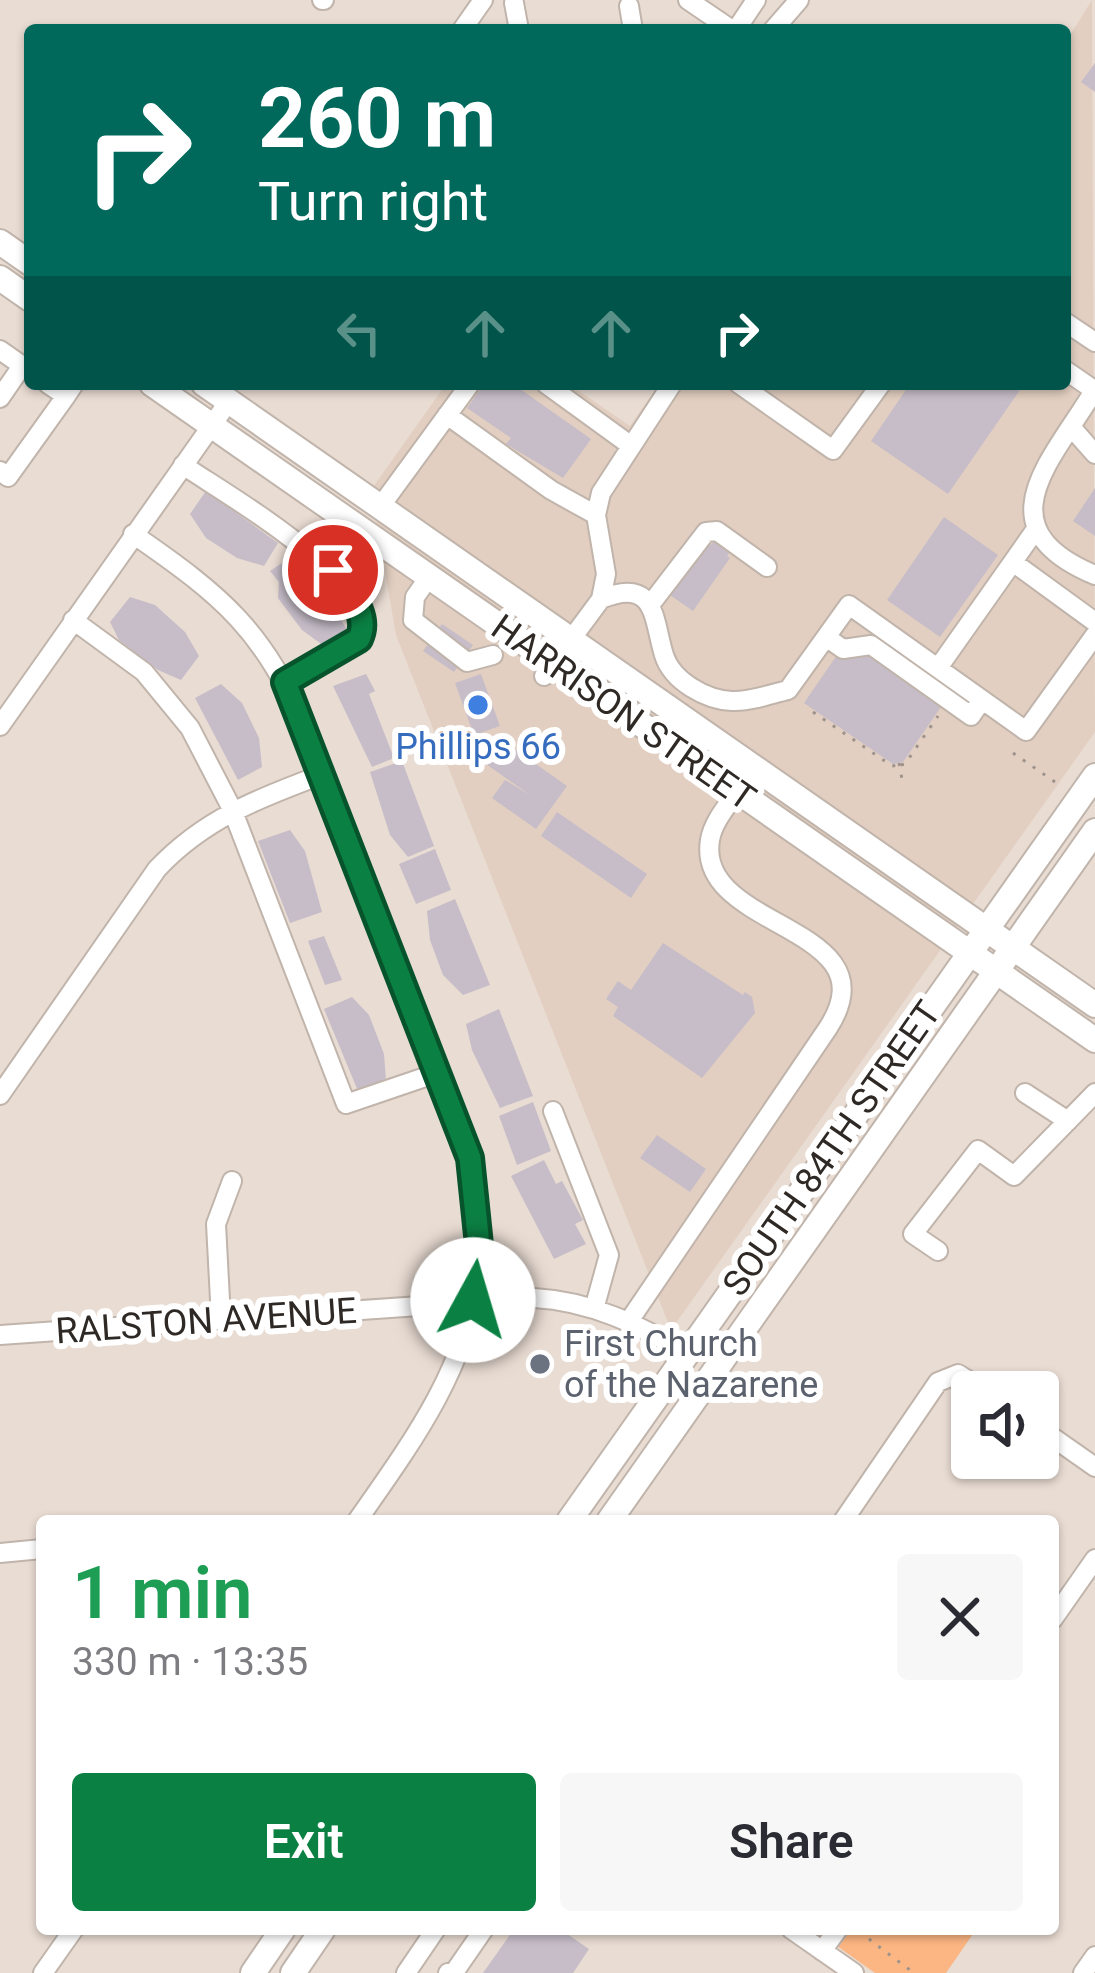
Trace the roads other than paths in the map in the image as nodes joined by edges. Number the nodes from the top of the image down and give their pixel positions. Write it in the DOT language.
graph roads {
  1 [pos="799,0"];
  2 [pos="694,2"];
  3 [pos="514,3"];
  4 [pos="629,6"];
  5 [pos="518,24"];
  6 [pos="632,24"];
  7 [pos="725,24"];
  8 [pos="778,24"];
  9 [pos="24,371"];
  10 [pos="70,390"];
  11 [pos="161,390"];
  12 [pos="213,390"];
  13 [pos="466,390"];
  14 [pos="554,390"];
  15 [pos="668,390"];
  16 [pos="752,390"];
  17 [pos="877,390"];
  18 [pos="1095,390"];
  19 [pos="0,398"];
  20 [pos="229,401"];
  21 [pos="447,416"];
  22 [pos="212,425"];
  23 [pos="1072,428"];
  24 [pos="630,445"];
  25 [pos="1095,454"];
  26 [pos="183,465"];
  27 [pos="0,471"];
  28 [pos="380,507"];
  29 [pos="596,515"];
  30 [pos="1036,529"];
  31 [pos="133,534"];
  32 [pos="1014,563"];
  33 [pos="767,567"];
  34 [pos="1095,574"];
  35 [pos="429,577"];
  36 [pos="601,599"];
  37 [pos="650,605"];
  38 [pos="73,620"];
  39 [pos="1095,622"];
  40 [pos="1095,635"];
  41 [pos="826,637"];
  42 [pos="569,639"];
  43 [pos="493,655"];
  44 [pos="938,668"];
  45 [pos="548,670"];
  46 [pos="285,682"];
  47 [pos="733,701"];
  48 [pos="976,708"];
  49 [pos="0,726"];
  50 [pos="710,736"];
  51 [pos="321,775"];
  52 [pos="1095,776"];
  53 [pos="737,792"];
  54 [pos="232,809"];
  55 [pos="1095,831"];
  56 [pos="986,929"];
  57 [pos="1013,948"];
  58 [pos="969,952"];
  59 [pos="995,971"];
  60 [pos="1095,1005"];
  61 [pos="1095,1040"];
  62 [pos="437,1073"];
  63 [pos="1095,1093"];
  64 [pos="1025,1094"];
  65 [pos="0,1095"];
  66 [pos="553,1112"];
  67 [pos="1068,1120"];
  68 [pos="232,1180"];
  69 [pos="938,1251"];
  70 [pos="473,1300"];
  71 [pos="594,1309"];
  72 [pos="221,1319"];
  73 [pos="629,1321"];
  74 [pos="0,1335"];
  75 [pos="687,1354"];
  76 [pos="951,1376"];
  77 [pos="1059,1442"];
  78 [pos="1095,1467"];
  79 [pos="361,1515"];
  80 [pos="573,1515"];
  81 [pos="610,1515"];
  82 [pos="612,1515"];
  83 [pos="847,1515"];
  84 [pos="36,1550"];
  85 [pos="0,1553"];
  86 [pos="1095,1559"];
  87 [pos="1059,1610"];
  88 [pos="70,1935"];
  89 [pos="279,1935"];
  90 [pos="319,1935"];
  91 [pos="432,1935"];
  92 [pos="480,1935"];
  93 [pos="800,1935"];
  94 [pos="834,1935"];
  95 [pos="823,1951"];
  96 [pos="1095,1956"];
  97 [pos="411,1965"];
  98 [pos="43,1973"];
  99 [pos="253,1973"];
  100 [pos="292,1973"];
  101 [pos="448,1973"];
  102 [pos="854,1973"];
  103 [pos="1083,1973"];
  1 -- 8 [label="street"];
  2 -- 7 [label="street"];
  3 -- 5 [label="street"];
  4 -- 6 [label="street"];
  9 -- 19 [label="street"];
  10 -- 27 [label="street"];
  11 -- 22 [label="main road, HARRISON STREET"];
  12 -- 20 [label="main road, HARRISON STREET"];
  13 -- 21 [label="street"];
  14 -- 24 [label="street"];
  15 -- 24 [label="street"];
  16 -- 17 [label="street"];
  18 -- 23 [label="street"];
  20 -- 22 [label="street"];
  20 -- 28 [label="main road, HARRISON STREET"];
  21 -- 28 [label="street"];
  21 -- 29 [label="street"];
  22 -- 26 [label="street"];
  22 -- 35 [label="main road, HARRISON STREET"];
  23 -- 25 [label="street"];
  23 -- 30 [label="street"];
  24 -- 29 [label="street"];
  26 -- 31 [label="street"];
  26 -- 46 [label="street"];
  28 -- 42 [label="main road, HARRISON STREET"];
  29 -- 36 [label="street"];
  30 -- 32 [label="street"];
  30 -- 34 [label="street"];
  31 -- 38 [label="street"];
  31 -- 46 [label="street"];
  32 -- 39 [label="street"];
  32 -- 44 [label="street"];
  33 -- 37 [label="street"];
  35 -- 43 [label="street"];
  35 -- 45 [label="main road, HARRISON STREET"];
  36 -- 37 [label="street"];
  36 -- 42 [label="street"];
  37 -- 47 [label="street"];
  38 -- 49 [label="street"];
  38 -- 54 [label="street"];
  40 -- 48 [label="street"];
  41 -- 44 [label="street"];
  41 -- 47 [label="street"];
  41 -- 48 [label="street"];
  42 -- 45 [label="street"];
  42 -- 50 [label="main road, HARRISON STREET"];
  44 -- 48 [label="street"];
  45 -- 53 [label="main road, HARRISON STREET"];
  46 -- 51 [label="street"];
  47 -- 50 [label="street"];
  50 -- 56 [label="main road, HARRISON STREET"];
  51 -- 54 [label="street"];
  51 -- 62 [label="street"];
  52 -- 56 [label="main road, SOUTH 84TH STREET"];
  53 -- 58 [label="main road, HARRISON STREET"];
  53 -- 73 [label="street"];
  54 -- 62 [label="street"];
  54 -- 65 [label="street"];
  55 -- 57 [label="main road, SOUTH 84TH STREET"];
  56 -- 57 [label="main road, HARRISON STREET"];
  56 -- 58 [label="main road, SOUTH 84TH STREET"];
  57 -- 59 [label="main road, SOUTH 84TH STREET"];
  57 -- 60 [label="main road, HARRISON STREET"];
  58 -- 59 [label="main road, HARRISON STREET"];
  58 -- 75 [label="main road, SOUTH 84TH STREET"];
  59 -- 61 [label="main road, HARRISON STREET"];
  59 -- 82 [label="main road, SOUTH 84TH STREET"];
  62 -- 70 [label="street"];
  63 -- 67 [label="street"];
  64 -- 67 [label="street"];
  66 -- 71 [label="street"];
  67 -- 69 [label="street"];
  68 -- 72 [label="street"];
  70 -- 71 [label="street, RALSTON AVENUE"];
  70 -- 72 [label="street, RALSTON AVENUE"];
  70 -- 79 [label="street"];
  71 -- 73 [label="street, RALSTON AVENUE"];
  72 -- 74 [label="street, RALSTON AVENUE"];
  73 -- 75 [label="street, RALSTON AVENUE"];
  75 -- 80 [label="main road, SOUTH 84TH STREET"];
  75 -- 81 [label="main road"];
  76 -- 83 [label="street"];
  77 -- 78 [label="street"];
  84 -- 85 [label="street"];
  86 -- 87 [label="street"];
  88 -- 98 [label="street"];
  89 -- 99 [label="main road"];
  90 -- 100 [label="main road"];
  91 -- 97 [label="street"];
  92 -- 101 [label="street"];
  93 -- 95 [label="street"];
  94 -- 95 [label="street"];
  95 -- 102 [label="street"];
  96 -- 103 [label="street"];
  97 -- 101 [label="street"];
}
